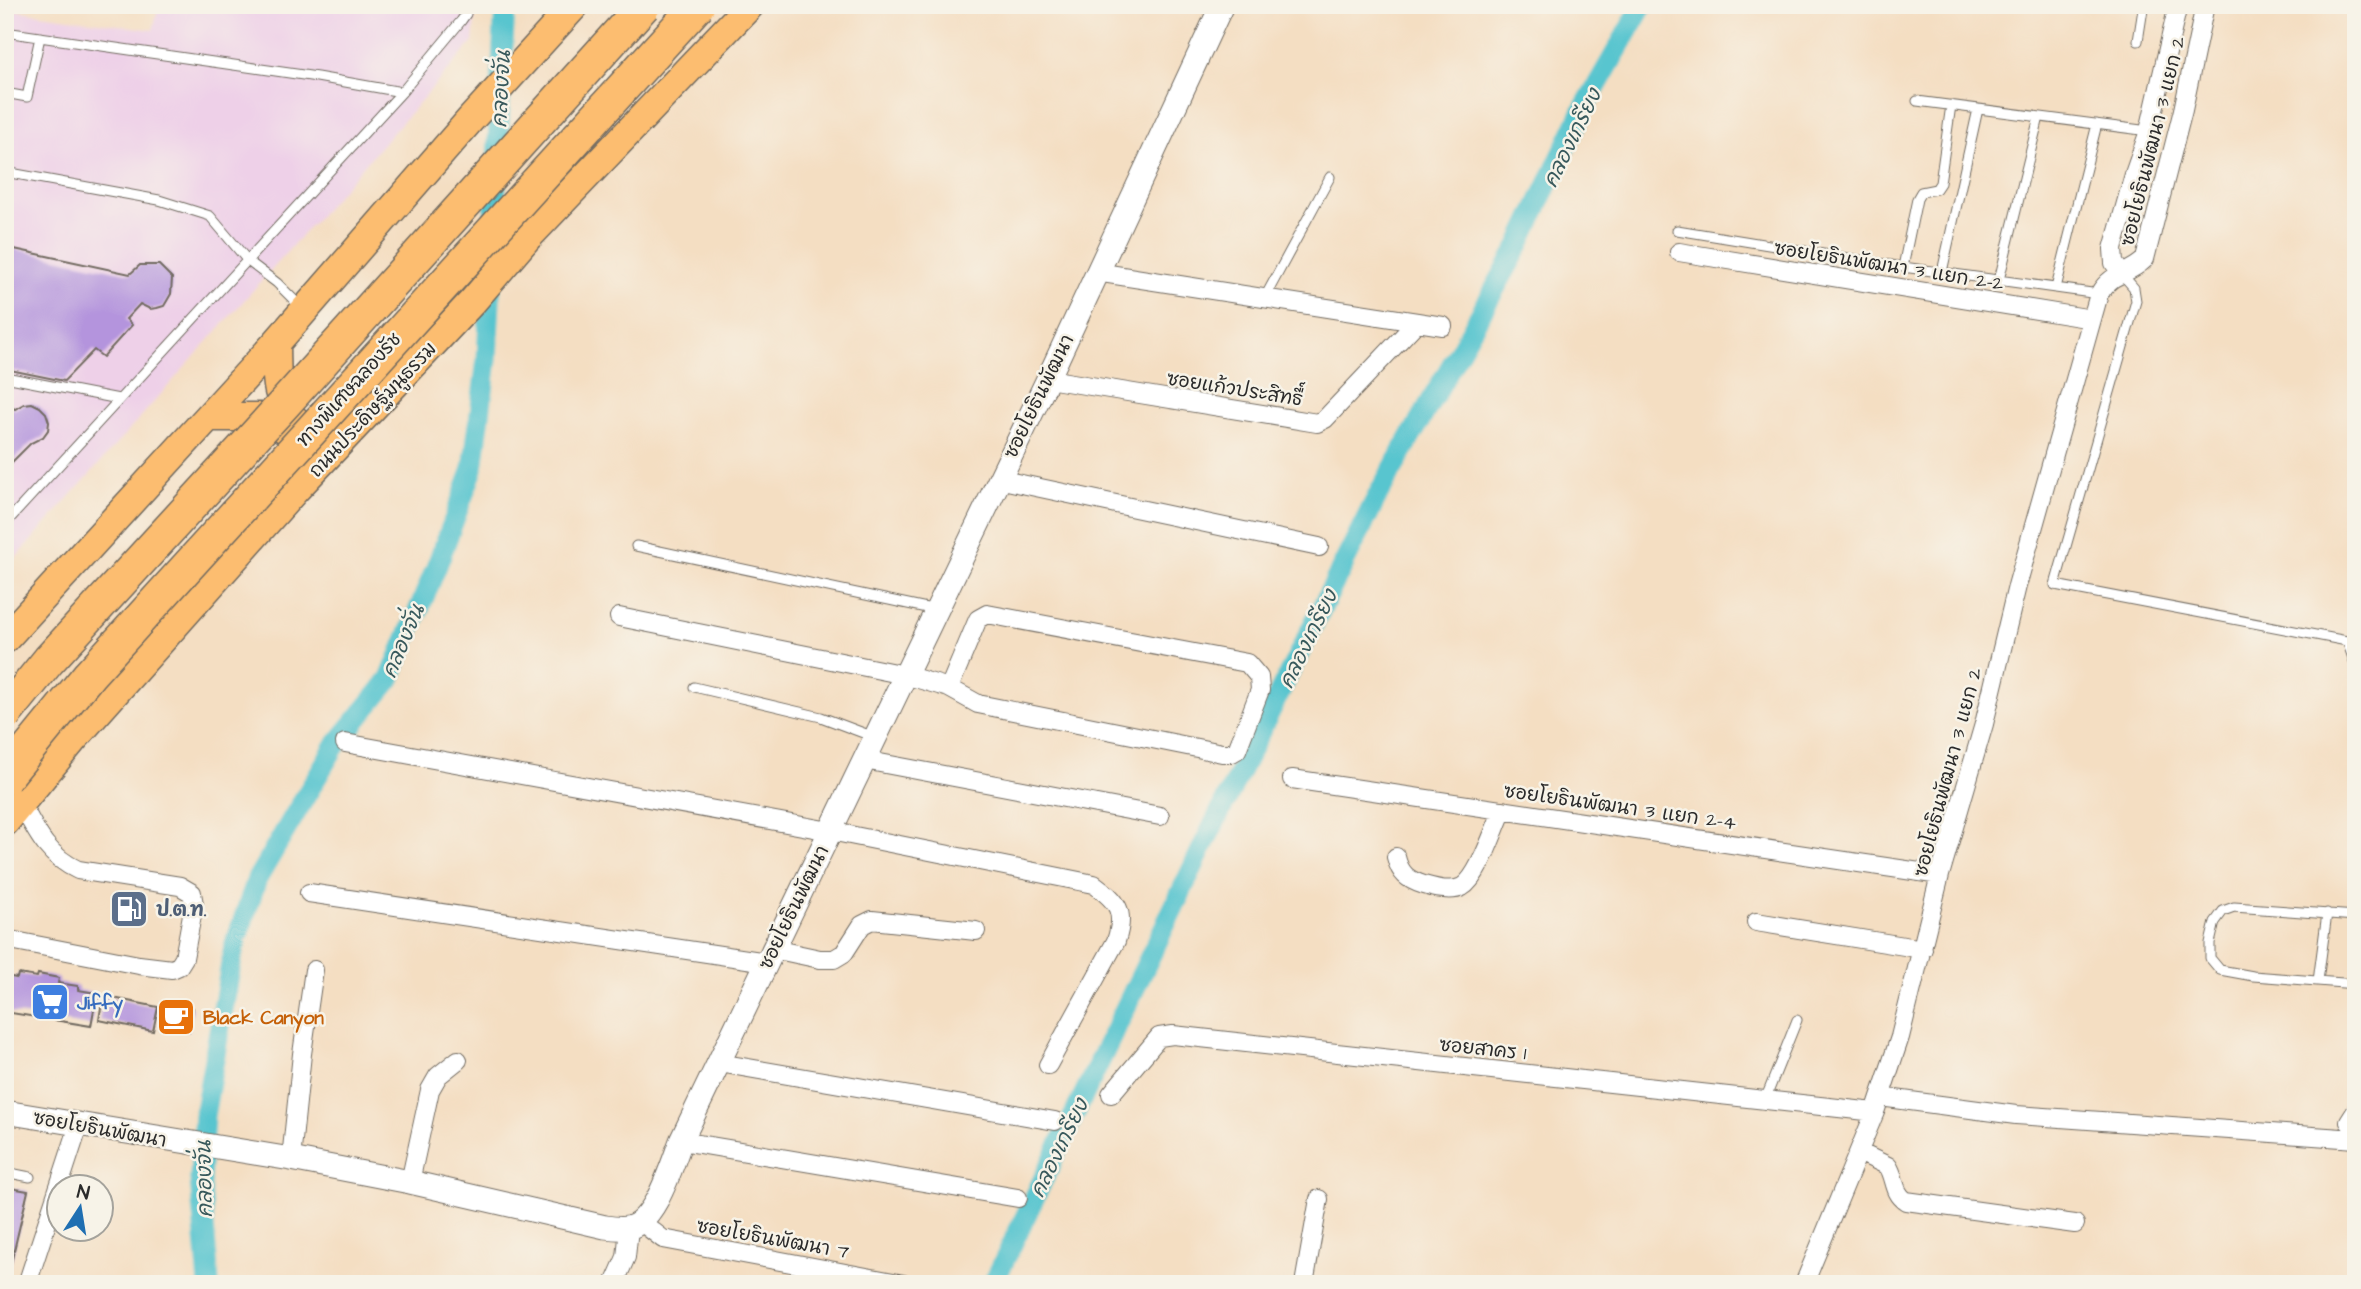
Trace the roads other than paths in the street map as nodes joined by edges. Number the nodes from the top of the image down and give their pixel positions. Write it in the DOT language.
graph roads {
  1 [pos="467,5"];
  2 [pos="575,5"];
  3 [pos="644,5"];
  4 [pos="698,5"];
  5 [pos="750,5"];
  6 [pos="1222,5"];
  7 [pos="2178,5"];
  8 [pos="2205,5"];
  9 [pos="2143,9"];
  10 [pos="5,32"];
  11 [pos="40,37"];
  12 [pos="2138,41"];
  13 [pos="402,92"];
  14 [pos="5,93"];
  15 [pos="1917,101"];
  16 [pos="1951,105"];
  17 [pos="1979,109"];
  18 [pos="2039,117"];
  19 [pos="2097,124"];
  20 [pos="2149,131"];
  21 [pos="5,172"];
  22 [pos="1330,177"];
  23 [pos="1677,230"];
  24 [pos="1679,252"];
  25 [pos="248,261"];
  26 [pos="1903,267"];
  27 [pos="1096,272"];
  28 [pos="1942,272"];
  29 [pos="2121,273"];
  30 [pos="1999,280"];
  31 [pos="2056,288"];
  32 [pos="2099,294"];
  33 [pos="1264,299"];
  34 [pos="304,310"];
  35 [pos="2092,319"];
  36 [pos="1417,322"];
  37 [pos="1443,326"];
  38 [pos="276,343"];
  39 [pos="5,377"];
  40 [pos="1048,379"];
  41 [pos="120,400"];
  42 [pos="380,401"];
  43 [pos="209,417"];
  44 [pos="998,479"];
  45 [pos="295,490"];
  46 [pos="5,524"];
  47 [pos="636,546"];
  48 [pos="1319,547"];
  49 [pos="936,610"];
  50 [pos="619,617"];
  51 [pos="5,639"];
  52 [pos="2356,667"];
  53 [pos="905,675"];
  54 [pos="694,687"];
  55 [pos="949,688"];
  56 [pos="5,715"];
  57 [pos="875,738"];
  58 [pos="345,743"];
  59 [pos="864,760"];
  60 [pos="1292,779"];
  61 [pos="11,801"];
  62 [pos="1503,810"];
  63 [pos="1160,816"];
  64 [pos="830,831"];
  65 [pos="1395,857"];
  66 [pos="1940,875"];
  67 [pos="309,893"];
  68 [pos="2327,914"];
  69 [pos="2356,916"];
  70 [pos="1756,922"];
  71 [pos="976,931"];
  72 [pos="5,939"];
  73 [pos="1923,949"];
  74 [pos="770,955"];
  75 [pos="314,970"];
  76 [pos="2318,981"];
  77 [pos="2356,984"];
  78 [pos="1797,1020"];
  79 [pos="458,1060"];
  80 [pos="719,1063"];
  81 [pos="1048,1065"];
  82 [pos="1111,1094"];
  83 [pos="1765,1100"];
  84 [pos="1878,1105"];
  85 [pos="5,1112"];
  86 [pos="1055,1121"];
  87 [pos="2354,1124"];
  88 [pos="79,1125"];
  89 [pos="681,1141"];
  90 [pos="1859,1152"];
  91 [pos="291,1159"];
  92 [pos="5,1172"];
  93 [pos="30,1177"];
  94 [pos="410,1182"];
  95 [pos="1018,1198"];
  96 [pos="1320,1199"];
  97 [pos="635,1224"];
  98 [pos="2074,1224"];
  99 [pos="27,1284"];
  100 [pos="614,1284"];
  101 [pos="904,1284"];
  102 [pos="1304,1284"];
  103 [pos="1804,1284"];
  1 -- 13 [label="lane"];
  2 -- 34 [label="main road"];
  3 -- 56 [label="highway, ทางพิเศษฉลองรัช, bridge"];
  4 -- 61 [label="highway, ทางพิเศษฉลองรัช, bridge"];
  5 -- 42 [label="main road, ถนนประดิษฐ์มนูธรรม"];
  6 -- 27 [label="street, ซอยโยธินพัฒนา"];
  7 -- 20 [label="street, ซอยโยธินพัฒนา 3 แยก 2"];
  8 -- 29 [label="street, ซอยโยธินพัฒนา 3 แยก 2"];
  9 -- 12 [label="lane"];
  10 -- 11 [label="lane"];
  11 -- 13 [label="lane"];
  11 -- 14 [label="lane"];
  13 -- 25 [label="lane"];
  15 -- 16 [label="lane"];
  16 -- 17 [label="lane"];
  16 -- 26 [label="lane"];
  17 -- 18 [label="lane"];
  17 -- 28 [label="lane"];
  18 -- 19 [label="lane"];
  18 -- 30 [label="lane"];
  19 -- 20 [label="lane"];
  19 -- 31 [label="lane"];
  20 -- 29 [label="street, ซอยโยธินพัฒนา 3 แยก 2"];
  21 -- 25 [label="lane"];
  22 -- 33 [label="lane"];
  23 -- 26 [label="lane"];
  24 -- 35 [label="street, ซอยโยธินพัฒนา 3 แยก 2-2"];
  25 -- 34 [label="lane"];
  25 -- 41 [label="lane"];
  26 -- 28 [label="lane"];
  27 -- 33 [label="street"];
  27 -- 40 [label="street, ซอยโยธินพัฒนา"];
  28 -- 30 [label="lane"];
  29 -- 32 [label="street, ซอยโยธินพัฒนา 3 แยก 2"];
  29 -- 52 [label="lane, ซอยโยธินพัฒนา 3 แยก 2"];
  30 -- 31 [label="lane"];
  31 -- 32 [label="lane"];
  32 -- 35 [label="street, ซอยโยธินพัฒนา 3 แยก 2"];
  33 -- 36 [label="street"];
  34 -- 38 [label="main road"];
  35 -- 66 [label="street, ซอยโยธินพัฒนา 3 แยก 2"];
  36 -- 37 [label="street"];
  36 -- 40 [label="street, ซอยแก้วประสิทธื์"];
  38 -- 42 [label="main road"];
  38 -- 43 [label="main road"];
  39 -- 41 [label="lane"];
  40 -- 44 [label="street, ซอยโยธินพัฒนา"];
  41 -- 46 [label="lane"];
  42 -- 45 [label="main road, ถนนประดิษฐ์มนูธรรม"];
  43 -- 45 [label="main road"];
  43 -- 51 [label="main road"];
  44 -- 48 [label="street"];
  44 -- 49 [label="street, ซอยโยธินพัฒนา"];
  45 -- 61 [label="main road, ถนนประดิษฐ์มนูธรรม"];
  47 -- 49 [label="lane"];
  49 -- 53 [label="street, ซอยโยธินพัฒนา"];
  50 -- 53 [label="street"];
  53 -- 55 [label="street"];
  53 -- 57 [label="street, ซอยโยธินพัฒนา"];
  54 -- 57 [label="lane"];
  55 -- 55 [label="street"];
  57 -- 59 [label="street, ซอยโยธินพัฒนา"];
  58 -- 64 [label="street"];
  59 -- 63 [label="street"];
  59 -- 64 [label="street, ซอยโยธินพัฒนา"];
  60 -- 62 [label="street, ซอยโยธินพัฒนา 3 แยก 2-4"];
  61 -- 72 [label="street"];
  62 -- 65 [label="street"];
  62 -- 66 [label="street, ซอยโยธินพัฒนา 3 แยก 2-4"];
  64 -- 74 [label="street, ซอยโยธินพัฒนา"];
  64 -- 81 [label="street"];
  66 -- 73 [label="street, ซอยโยธินพัฒนา 3 แยก 2"];
  67 -- 74 [label="street"];
  68 -- 69 [label="lane"];
  68 -- 76 [label="lane"];
  68 -- 76 [label="lane"];
  70 -- 73 [label="street"];
  71 -- 74 [label="street"];
  73 -- 84 [label="street, ซอยโยธินพัฒนา 3 แยก 2"];
  74 -- 80 [label="street, ซอยโยธินพัฒนา"];
  75 -- 91 [label="street"];
  76 -- 77 [label="lane"];
  78 -- 83 [label="lane"];
  79 -- 94 [label="street"];
  80 -- 86 [label="street"];
  80 -- 89 [label="street, ซอยโยธินพัฒนา"];
  82 -- 83 [label="street, ซอยสาคร 1"];
  83 -- 84 [label="street, ซอยสาคร 1"];
  84 -- 87 [label="street, ซอยสาคร 1"];
  84 -- 90 [label="street, ซอยโยธินพัฒนา 3 แยก 2"];
  85 -- 88 [label="street, ซอยโยธินพัฒนา"];
  88 -- 91 [label="street, ซอยโยธินพัฒนา"];
  88 -- 99 [label="street"];
  89 -- 95 [label="street"];
  89 -- 97 [label="street, ซอยโยธินพัฒนา"];
  90 -- 98 [label="street"];
  90 -- 103 [label="street, ซอยโยธินพัฒนา 3 แยก 2"];
  91 -- 94 [label="street, ซอยโยธินพัฒนา"];
  92 -- 93 [label="lane"];
  94 -- 97 [label="street, ซอยโยธินพัฒนา"];
  96 -- 102 [label="street"];
  97 -- 100 [label="street"];
  97 -- 101 [label="street, ซอยโยธินพัฒนา 7"];
}
